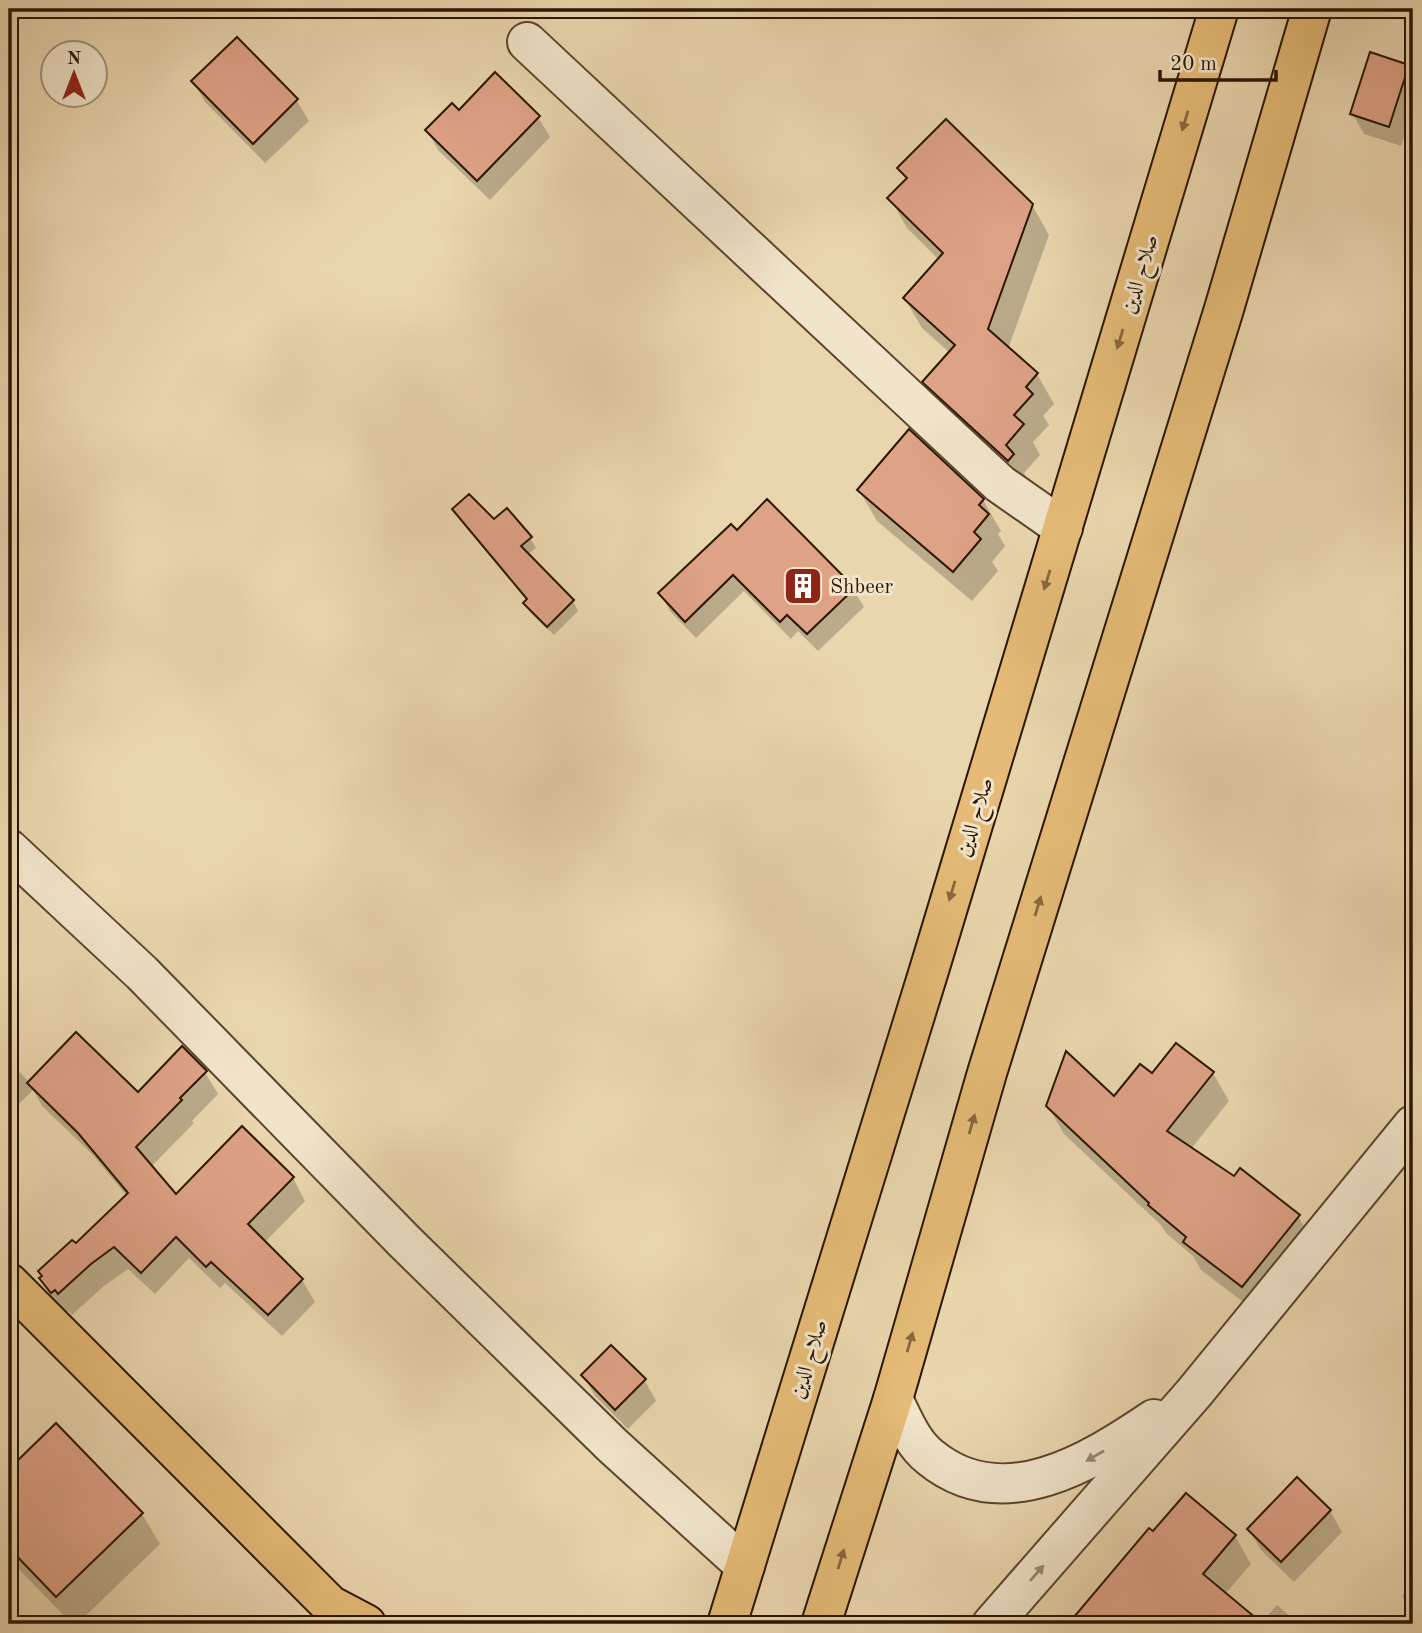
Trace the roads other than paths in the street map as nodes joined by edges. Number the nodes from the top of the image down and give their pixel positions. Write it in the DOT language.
graph roads {
  1 [pos="1219,9"];
  2 [pos="1312,9"];
  3 [pos="527,42"];
  4 [pos="1063,528"];
  5 [pos="9,849"];
  6 [pos="1413,1125"];
  7 [pos="9,1283"];
  8 [pos="1194,1393"];
  9 [pos="894,1399"];
  10 [pos="746,1566"];
  11 [pos="334,1615"];
  12 [pos="366,1624"];
  13 [pos="727,1624"];
  14 [pos="821,1624"];
  15 [pos="992,1624"];
  1 -- 4 [label="main road, صلاح الدين, one-way"];
  9 -- 2 [label="main road, one-way"];
  3 -- 4 [label="street"];
  4 -- 10 [label="main road, صلاح الدين, one-way"];
  5 -- 10 [label="street"];
  6 -- 8 [label="street"];
  7 -- 11 [label="main road"];
  8 -- 9 [label="street, one-way"];
  15 -- 8 [label="street, one-way"];
  14 -- 9 [label="main road, one-way"];
  10 -- 13 [label="main road, صلاح الدين"];
  11 -- 12 [label="main road"];
}
